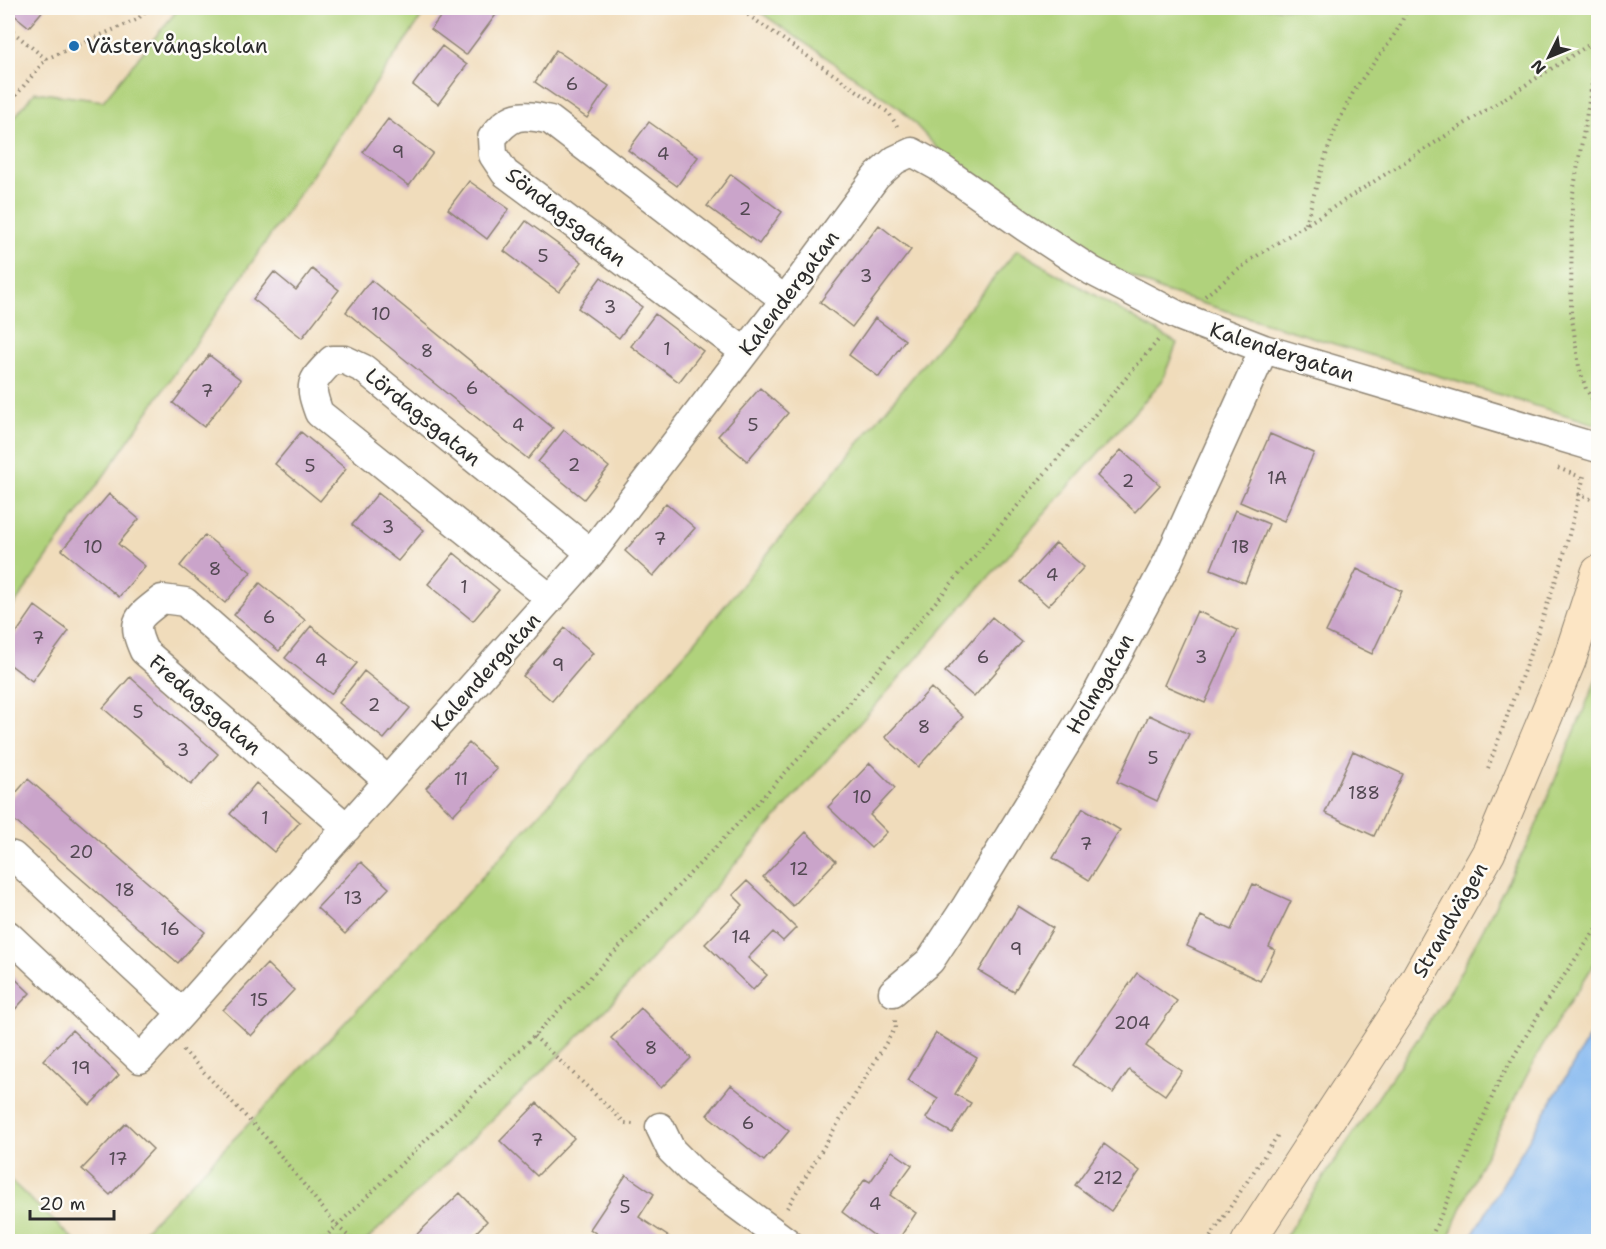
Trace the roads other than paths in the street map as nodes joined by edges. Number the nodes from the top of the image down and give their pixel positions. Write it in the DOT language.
graph roads {
  1 [pos="785,300"];
  2 [pos="1264,349"];
  3 [pos="745,352"];
  4 [pos="1596,447"];
  5 [pos="591,553"];
  6 [pos="1599,572"];
  7 [pos="551,599"];
  8 [pos="388,781"];
  9 [pos="347,828"];
  10 [pos="8,855"];
  11 [pos="8,935"];
  12 [pos="893,992"];
  13 [pos="173,1022"];
  14 [pos="660,1127"];
  15 [pos="780,1237"];
  16 [pos="1248,1242"];
  1 -- 2 [label="street, Kalendergatan"];
  1 -- 3 [label="street, Kalendergatan"];
  1 -- 3 [label="street, Söndagsgatan"];
  2 -- 4 [label="street, Kalendergatan"];
  2 -- 12 [label="street, Holmgatan"];
  3 -- 5 [label="street, Kalendergatan"];
  5 -- 7 [label="street, Kalendergatan"];
  5 -- 7 [label="street, Lördagsgatan"];
  6 -- 16 [label="street, Strandvägen"];
  7 -- 8 [label="street, Kalendergatan"];
  8 -- 9 [label="street, Kalendergatan"];
  8 -- 9 [label="street, Fredagsgatan"];
  9 -- 13 [label="street, Kalendergatan"];
  10 -- 13 [label="street"];
  11 -- 13 [label="street, Kalendergatan"];
  14 -- 15 [label="street"];
}
